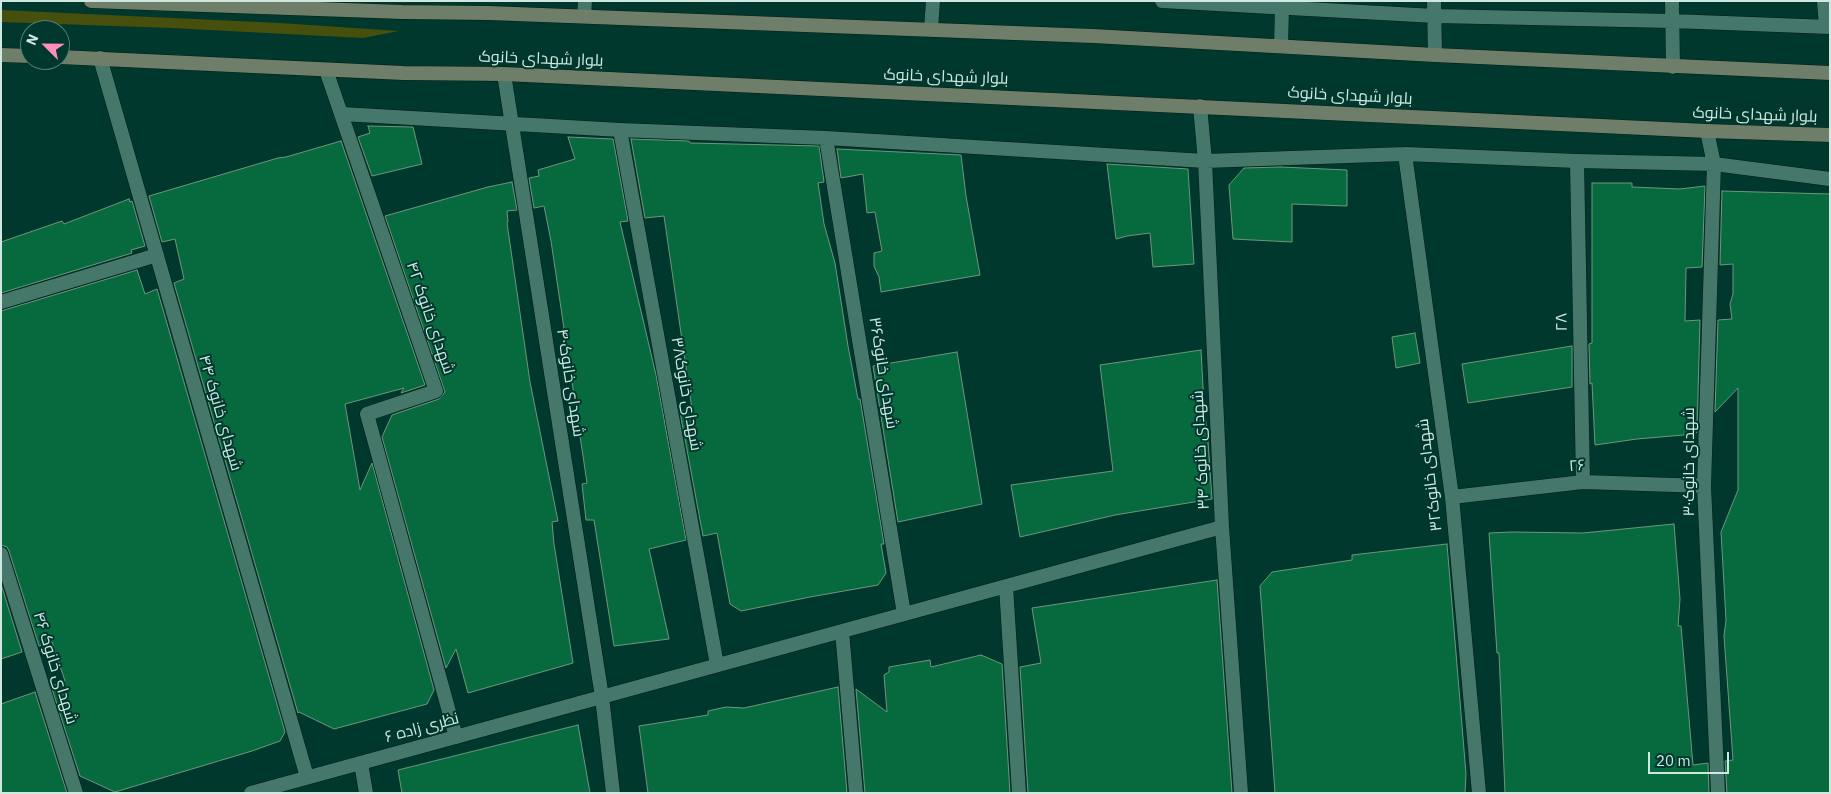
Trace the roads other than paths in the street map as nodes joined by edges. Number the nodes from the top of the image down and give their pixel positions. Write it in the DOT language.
graph roads {
  1 [pos="91,1"];
  2 [pos="584,1"];
  3 [pos="933,1"];
  4 [pos="1162,1"];
  5 [pos="1434,1"];
  6 [pos="1672,1"];
  7 [pos="1824,1"];
  8 [pos="1282,8"];
  9 [pos="584,16"];
  10 [pos="1435,16"];
  11 [pos="1672,21"];
  12 [pos="1828,27"];
  13 [pos="931,29"];
  14 [pos="1281,46"];
  15 [pos="1,55"];
  16 [pos="1435,55"];
  17 [pos="20,56"];
  18 [pos="70,57"];
  19 [pos="100,58"];
  20 [pos="1673,67"];
  21 [pos="326,70"];
  22 [pos="1830,73"];
  23 [pos="504,74"];
  24 [pos="1200,106"];
  25 [pos="342,114"];
  26 [pos="511,124"];
  27 [pos="620,130"];
  28 [pos="1707,131"];
  29 [pos="1830,135"];
  30 [pos="826,138"];
  31 [pos="1406,154"];
  32 [pos="1205,161"];
  33 [pos="1577,161"];
  34 [pos="1714,164"];
  35 [pos="1830,179"];
  36 [pos="157,255"];
  37 [pos="1,302"];
  38 [pos="1583,482"];
  39 [pos="1704,486"];
  40 [pos="1452,497"];
  41 [pos="1222,527"];
  42 [pos="1,554"];
  43 [pos="1006,586"];
  44 [pos="904,614"];
  45 [pos="842,631"];
  46 [pos="717,665"];
  47 [pos="602,697"];
  48 [pos="456,737"];
  49 [pos="361,763"];
  50 [pos="307,777"];
  51 [pos="76,793"];
  52 [pos="251,793"];
  53 [pos="366,793"];
  54 [pos="613,793"];
  55 [pos="856,793"];
  56 [pos="1019,793"];
  57 [pos="1241,793"];
  58 [pos="1479,793"];
  59 [pos="1718,793"];
  1 -- 9 [label="main road"];
  2 -- 9 [label="street"];
  3 -- 13 [label="street"];
  4 -- 8 [label="street"];
  5 -- 10 [label="street"];
  6 -- 11 [label="street"];
  7 -- 12 [label="street"];
  8 -- 10 [label="street"];
  8 -- 14 [label="street"];
  9 -- 13 [label="main road"];
  10 -- 11 [label="street"];
  10 -- 16 [label="street"];
  11 -- 12 [label="street"];
  11 -- 20 [label="street"];
  13 -- 14 [label="main road"];
  14 -- 16 [label="main road"];
  15 -- 17 [label="main road"];
  16 -- 20 [label="main road"];
  18 -- 19 [label="main road, بلوار شهدای خانوک"];
  19 -- 21 [label="main road, بلوار شهدای خانوک"];
  19 -- 36 [label="street, ۴۴ شهدای خانوک"];
  20 -- 22 [label="main road"];
  21 -- 23 [label="main road, بلوار شهدای خانوک"];
  21 -- 25 [label="street, شهدای خانوک ۴۲"];
  23 -- 24 [label="main road, بلوار شهدای خانوک"];
  23 -- 26 [label="street, شهدای خانوک۴۰"];
  24 -- 28 [label="main road, بلوار شهدای خانوک"];
  24 -- 32 [label="street, ۳۴ شهدای خانوک"];
  25 -- 26 [label="street"];
  25 -- 48 [label="street, شهدای خانوک ۴۲"];
  26 -- 27 [label="street"];
  26 -- 47 [label="street, شهدای خانوک۴۰"];
  27 -- 30 [label="street"];
  27 -- 46 [label="street, شهدای خانوک۳۸"];
  28 -- 29 [label="main road, بلوار شهدای خانوک"];
  28 -- 34 [label="street, شهدای خانوک۳۰"];
  30 -- 32 [label="street"];
  30 -- 44 [label="street, شهدای خانوک۳۶"];
  31 -- 32 [label="street"];
  31 -- 33 [label="street"];
  31 -- 40 [label="street, شهدای خانوک۳۲"];
  32 -- 41 [label="street, ۳۴ شهدای خانوک"];
  33 -- 34 [label="street"];
  33 -- 38 [label="street, ۲۸"];
  34 -- 35 [label="street"];
  34 -- 39 [label="street, شهدای خانوک۳۰"];
  36 -- 37 [label="street"];
  36 -- 50 [label="street, ۴۴ شهدای خانوک"];
  38 -- 39 [label="street, ۲۶"];
  38 -- 40 [label="street, ۲۶"];
  39 -- 59 [label="street, شهدای خانوک۳۰"];
  40 -- 58 [label="street, شهدای خانوک۳۲"];
  41 -- 43 [label="street, نظری زاده ۶"];
  41 -- 57 [label="street, ۳۴ شهدای خانوک"];
  42 -- 51 [label="street, ۴۶ شهدای خانوک"];
  43 -- 44 [label="street, نظری زاده ۶"];
  43 -- 56 [label="street"];
  44 -- 45 [label="street, نظری زاده ۶"];
  45 -- 46 [label="street, نظری زاده ۶"];
  45 -- 55 [label="street"];
  46 -- 47 [label="street, نظری زاده ۶"];
  47 -- 48 [label="street, نظری زاده ۶"];
  47 -- 54 [label="street, شهدای خانوک۴۰"];
  48 -- 49 [label="street, نظری زاده ۶"];
  49 -- 50 [label="street, نظری زاده ۶"];
  49 -- 53 [label="street"];
  50 -- 52 [label="street, نظری زاده ۶"];
}
